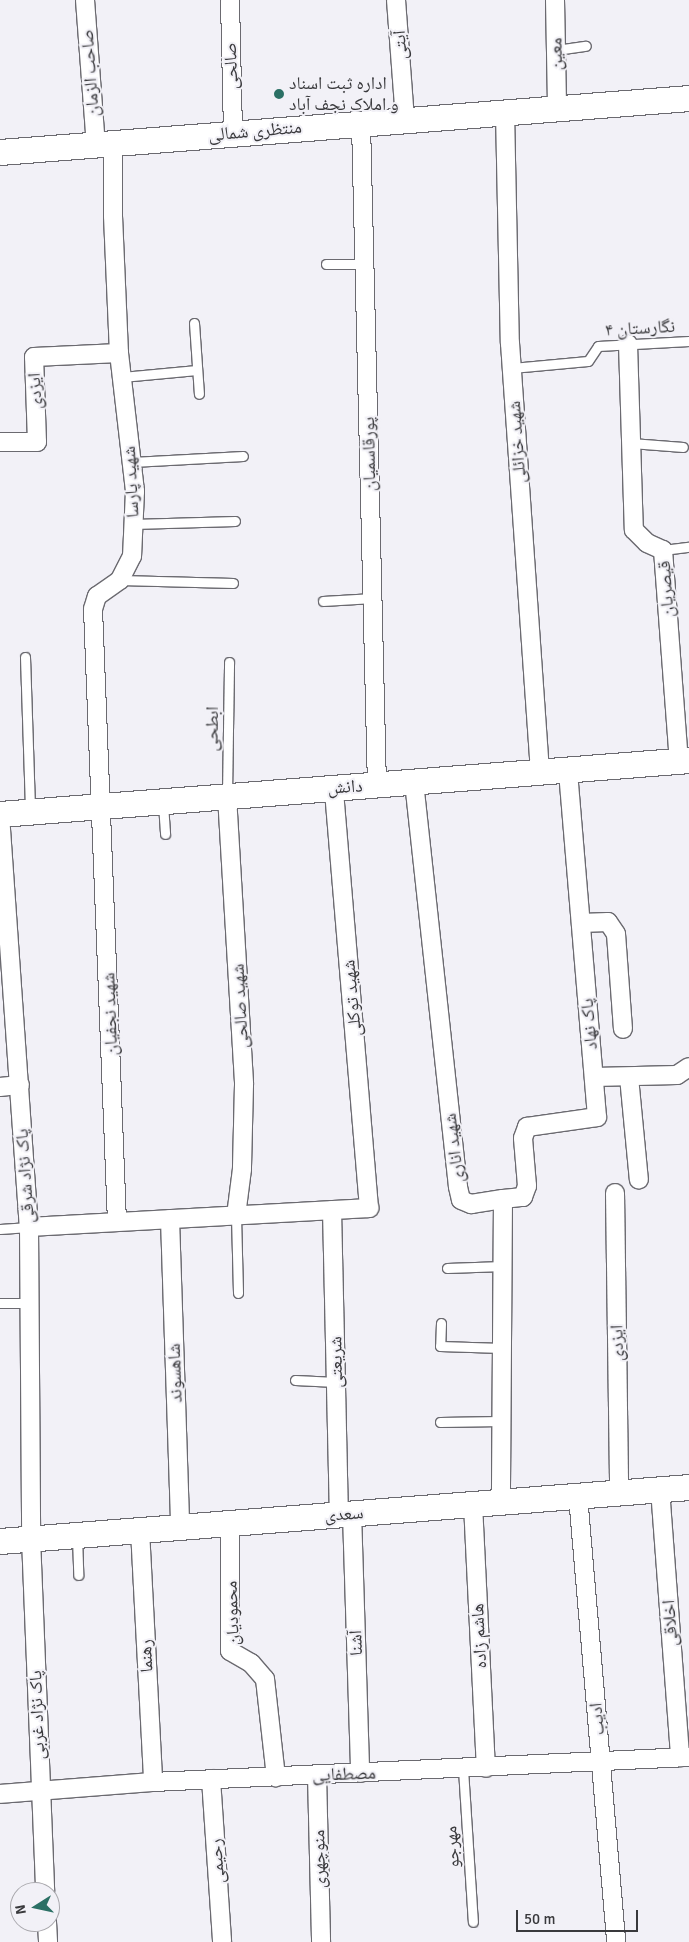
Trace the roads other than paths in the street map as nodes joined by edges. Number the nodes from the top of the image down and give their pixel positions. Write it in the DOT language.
graph roads {
  1 [pos="85,0"];
  2 [pos="230,0"];
  3 [pos="396,0"];
  4 [pos="555,0"];
  5 [pos="586,46"];
  6 [pos="556,50"];
  7 [pos="689,98"];
  8 [pos="557,108"];
  9 [pos="505,112"];
  10 [pos="405,120"];
  11 [pos="361,123"];
  12 [pos="233,133"];
  13 [pos="104,145"];
  14 [pos="0,152"];
  15 [pos="326,264"];
  16 [pos="364,264"];
  17 [pos="194,323"];
  18 [pos="689,341"];
  19 [pos="628,344"];
  20 [pos="119,353"];
  21 [pos="512,368"];
  22 [pos="197,370"];
  23 [pos="122,377"];
  24 [pos="200,394"];
  25 [pos="0,442"];
  26 [pos="631,443"];
  27 [pos="684,447"];
  28 [pos="243,456"];
  29 [pos="132,462"];
  30 [pos="235,522"];
  31 [pos="133,524"];
  32 [pos="689,546"];
  33 [pos="664,550"];
  34 [pos="120,580"];
  35 [pos="233,583"];
  36 [pos="373,598"];
  37 [pos="323,601"];
  38 [pos="25,657"];
  39 [pos="229,662"];
  40 [pos="684,760"];
  41 [pos="568,770"];
  42 [pos="540,772"];
  43 [pos="414,782"];
  44 [pos="377,785"];
  45 [pos="334,788"];
  46 [pos="227,796"];
  47 [pos="163,801"];
  48 [pos="103,806"];
  49 [pos="30,811"];
  50 [pos="0,814"];
  51 [pos="165,834"];
  52 [pos="581,923"];
  53 [pos="623,1029"];
  54 [pos="689,1066"];
  55 [pos="594,1077"];
  56 [pos="629,1077"];
  57 [pos="20,1085"];
  58 [pos="0,1087"];
  59 [pos="638,1180"];
  60 [pos="615,1193"];
  61 [pos="503,1199"];
  62 [pos="332,1210"];
  63 [pos="236,1216"];
  64 [pos="170,1219"];
  65 [pos="117,1222"];
  66 [pos="29,1227"];
  67 [pos="0,1229"];
  68 [pos="503,1266"];
  69 [pos="447,1268"];
  70 [pos="238,1294"];
  71 [pos="0,1303"];
  72 [pos="29,1303"];
  73 [pos="441,1323"];
  74 [pos="502,1348"];
  75 [pos="295,1380"];
  76 [pos="336,1382"];
  77 [pos="501,1421"];
  78 [pos="440,1422"];
  79 [pos="689,1487"];
  80 [pos="660,1489"];
  81 [pos="619,1492"];
  82 [pos="578,1496"];
  83 [pos="501,1502"];
  84 [pos="473,1504"];
  85 [pos="346,1514"];
  86 [pos="230,1522"];
  87 [pos="180,1526"];
  88 [pos="140,1530"];
  89 [pos="77,1535"];
  90 [pos="31,1538"];
  91 [pos="0,1541"];
  92 [pos="78,1576"];
  93 [pos="685,1757"];
  94 [pos="601,1762"];
  95 [pos="463,1768"];
  96 [pos="486,1768"];
  97 [pos="360,1773"];
  98 [pos="317,1775"];
  99 [pos="276,1777"];
  100 [pos="211,1780"];
  101 [pos="153,1782"];
  102 [pos="40,1792"];
  103 [pos="0,1794"];
  104 [pos="44,1882"];
  105 [pos="473,1922"];
  106 [pos="222,1942"];
  107 [pos="321,1942"];
  108 [pos="616,1942"];
  1 -- 13 [label="street, صاحب الزمان"];
  2 -- 12 [label="street, صالحی"];
  3 -- 10 [label="street, آیتی"];
  4 -- 6 [label="street, معین"];
  5 -- 6 [label="lane"];
  6 -- 8 [label="street, معین"];
  7 -- 8 [label="street, منتظری شمالی"];
  8 -- 9 [label="street, منتظری شمالی"];
  9 -- 10 [label="street, منتظری شمالی"];
  9 -- 21 [label="street, شهید خزائلی"];
  10 -- 11 [label="street, منتظری شمالی"];
  11 -- 12 [label="street, منتظری شمالی"];
  11 -- 16 [label="street, پورقاسمیان"];
  12 -- 13 [label="street, منتظری شمالی"];
  13 -- 14 [label="street, منتظری شمالی"];
  13 -- 20 [label="street, شهید پارسا"];
  15 -- 16 [label="lane"];
  16 -- 36 [label="street, پورقاسمیان"];
  17 -- 22 [label="lane"];
  18 -- 19 [label="lane, نگارستان ۴"];
  19 -- 21 [label="lane, نگارستان ۴"];
  19 -- 26 [label="street, قیصریان"];
  20 -- 23 [label="street, شهید پارسا"];
  20 -- 25 [label="street, ایزدی"];
  21 -- 42 [label="street, شهید خزائلی"];
  22 -- 23 [label="lane"];
  22 -- 24 [label="lane"];
  23 -- 29 [label="street, شهید پارسا"];
  26 -- 27 [label="lane"];
  26 -- 33 [label="street, قیصریان"];
  28 -- 29 [label="lane"];
  29 -- 31 [label="street, شهید پارسا"];
  30 -- 31 [label="lane"];
  31 -- 34 [label="street, شهید پارسا"];
  32 -- 33 [label="lane"];
  33 -- 40 [label="street, قیصریان"];
  34 -- 35 [label="lane"];
  34 -- 48 [label="street, شهید پارسا"];
  36 -- 37 [label="lane"];
  36 -- 44 [label="street, پورقاسمیان"];
  38 -- 49 [label="lane"];
  39 -- 46 [label="lane, ابطحی"];
  40 -- 41 [label="street, دانش"];
  41 -- 42 [label="street, دانش"];
  41 -- 52 [label="street, پاک نهاد"];
  42 -- 43 [label="street, دانش"];
  43 -- 44 [label="street, دانش"];
  43 -- 61 [label="street, شهید اناری"];
  44 -- 45 [label="street, دانش"];
  45 -- 46 [label="street, دانش"];
  45 -- 62 [label="street, شهید توکلی"];
  46 -- 47 [label="street, دانش"];
  46 -- 63 [label="street, شهید صالحی"];
  47 -- 48 [label="street, دانش"];
  47 -- 51 [label="lane"];
  48 -- 49 [label="street, دانش"];
  48 -- 65 [label="street, شهید نجفیان"];
  49 -- 50 [label="street, دانش"];
  50 -- 57 [label="street, پاک نژاد شرقی"];
  52 -- 53 [label="street"];
  52 -- 55 [label="street, پاک نهاد"];
  54 -- 56 [label="street"];
  55 -- 56 [label="street"];
  55 -- 61 [label="street, پاک نهاد"];
  56 -- 59 [label="street"];
  57 -- 58 [label="street"];
  57 -- 66 [label="street, پاک نژاد شرقی"];
  60 -- 81 [label="street, ایزدی"];
  61 -- 68 [label="street"];
  62 -- 63 [label="street"];
  62 -- 76 [label="street, شریعتی"];
  63 -- 64 [label="street"];
  63 -- 70 [label="lane"];
  64 -- 65 [label="street"];
  64 -- 87 [label="street, شاهسوند"];
  65 -- 66 [label="street"];
  66 -- 67 [label="lane"];
  66 -- 72 [label="street, پاک نژاد شرقی"];
  68 -- 69 [label="lane"];
  68 -- 74 [label="street"];
  71 -- 72 [label="lane"];
  72 -- 90 [label="street, پاک نژاد شرقی"];
  73 -- 74 [label="lane"];
  74 -- 77 [label="street"];
  75 -- 76 [label="lane"];
  76 -- 85 [label="street, شریعتی"];
  77 -- 78 [label="lane"];
  77 -- 83 [label="street"];
  79 -- 80 [label="street, سعدی"];
  80 -- 81 [label="street, سعدی"];
  80 -- 93 [label="street, اخلاقی"];
  81 -- 82 [label="street, سعدی"];
  82 -- 83 [label="street, سعدی"];
  82 -- 94 [label="street, ادیب"];
  83 -- 84 [label="street, سعدی"];
  84 -- 85 [label="street, سعدی"];
  84 -- 96 [label="street, هاشم زاده"];
  85 -- 86 [label="street, سعدی"];
  85 -- 97 [label="street, آشنا"];
  86 -- 87 [label="street, سعدی"];
  86 -- 99 [label="street, محمودیان"];
  87 -- 88 [label="street, سعدی"];
  88 -- 89 [label="street, سعدی"];
  88 -- 101 [label="street, رهنما"];
  89 -- 90 [label="street, سعدی"];
  89 -- 92 [label="lane"];
  90 -- 91 [label="street, سعدی"];
  90 -- 102 [label="street, پاک نژاد غربی"];
  93 -- 94 [label="street, مصطفایی"];
  94 -- 96 [label="street, مصطفایی"];
  94 -- 108 [label="street, ادیب"];
  95 -- 96 [label="street, مصطفایی"];
  95 -- 97 [label="street, مصطفایی"];
  95 -- 105 [label="lane, مهرجو"];
  97 -- 98 [label="street, مصطفایی"];
  98 -- 99 [label="street, مصطفایی"];
  98 -- 107 [label="street, منوچهری"];
  99 -- 100 [label="street, مصطفایی"];
  100 -- 101 [label="street, مصطفایی"];
  100 -- 106 [label="street, رحیمی"];
  101 -- 102 [label="street, مصطفایی"];
  102 -- 103 [label="street, مصطفایی"];
  102 -- 104 [label="street, پاک نژاد غربی"];
}
